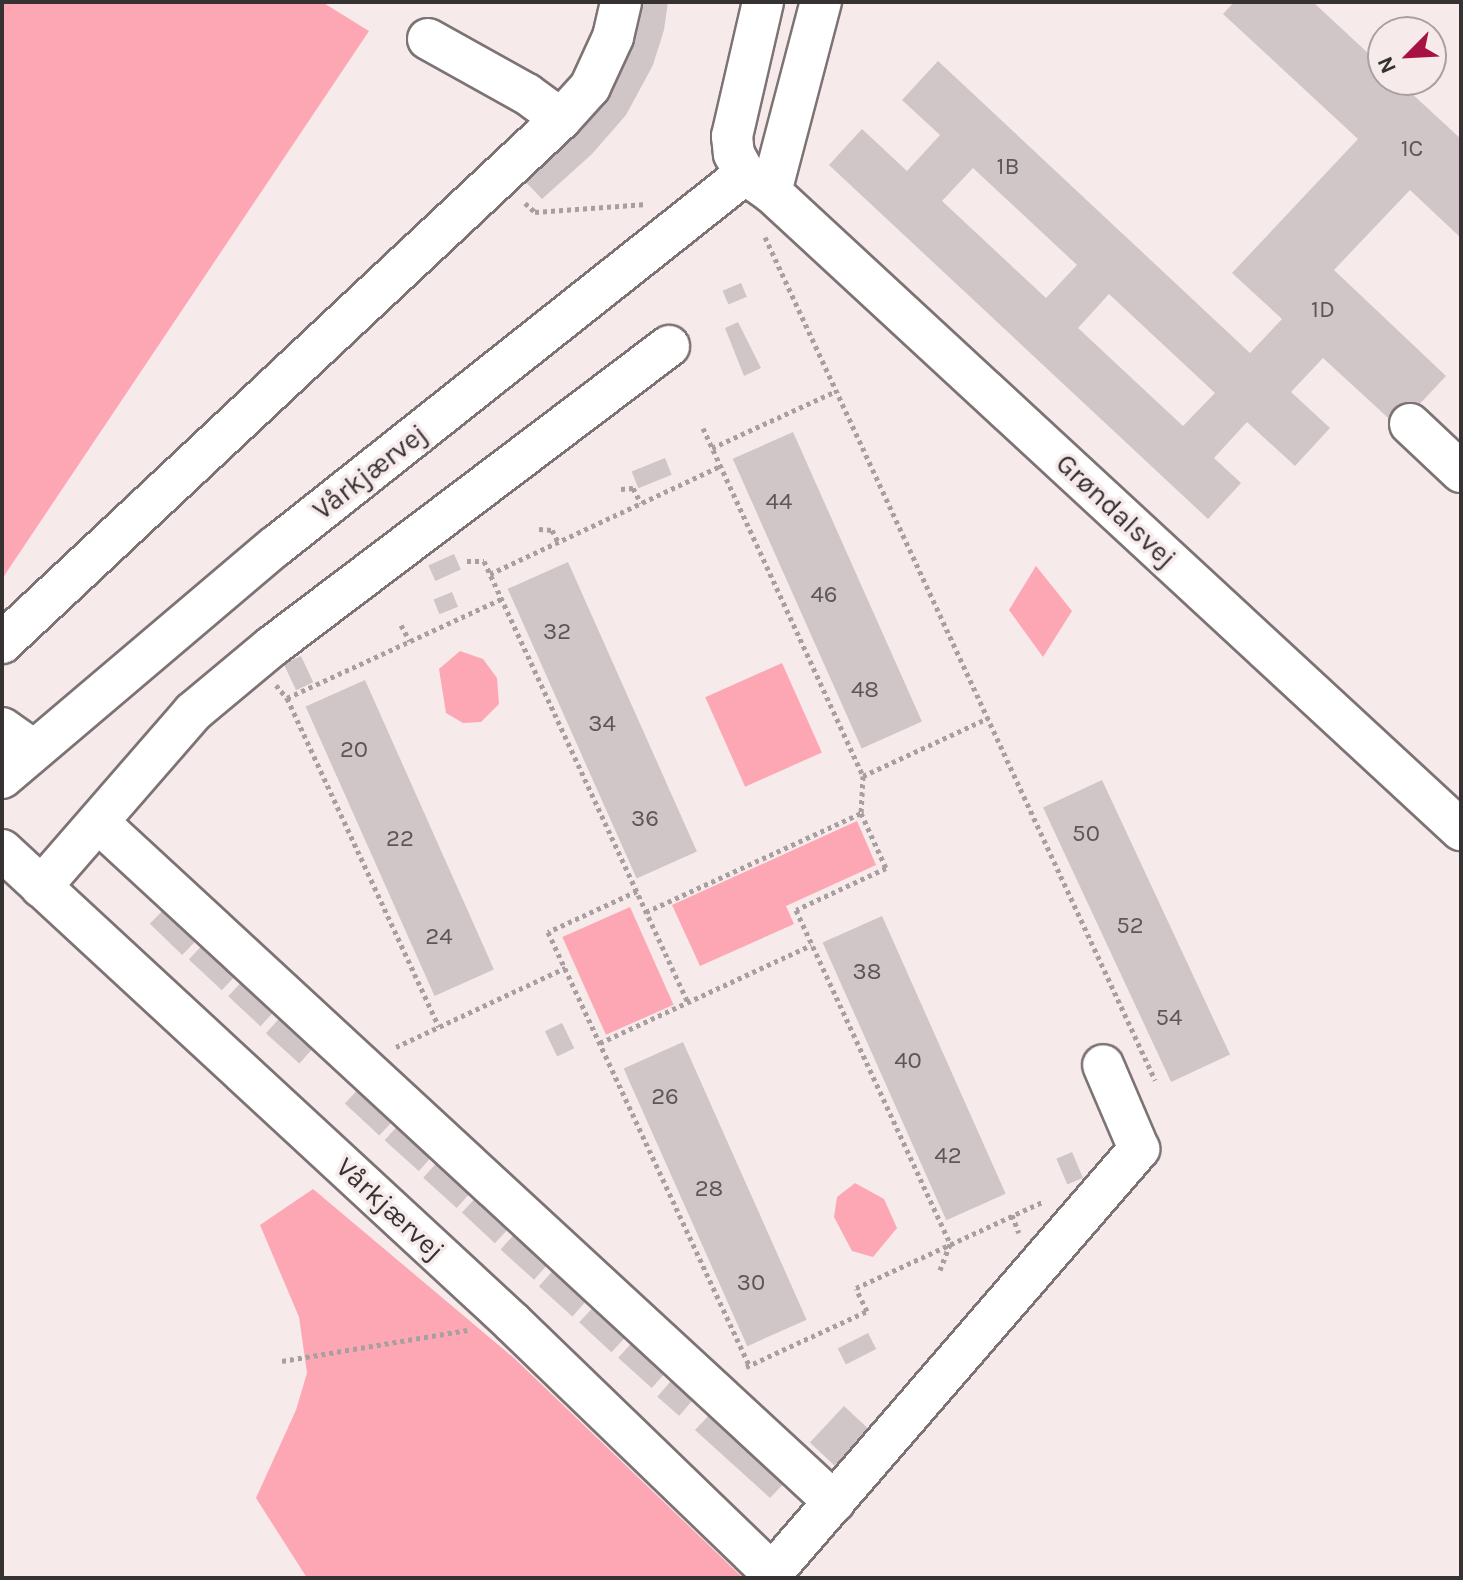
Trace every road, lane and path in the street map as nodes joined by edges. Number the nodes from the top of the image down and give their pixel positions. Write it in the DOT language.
graph roads {
  1 [pos="621,2"];
  2 [pos="763,2"];
  3 [pos="821,2"];
  4 [pos="428,39"];
  5 [pos="561,119"];
  6 [pos="758,183"];
  7 [pos="649,204"];
  8 [pos="535,212"];
  9 [pos="669,346"];
  10 [pos="836,391"];
  11 [pos="1410,424"];
  12 [pos="703,428"];
  13 [pos="712,448"];
  14 [pos="721,466"];
  15 [pos="1461,472"];
  16 [pos="621,489"];
  17 [pos="641,503"];
  18 [pos="539,529"];
  19 [pos="558,542"];
  20 [pos="467,561"];
  21 [pos="489,574"];
  22 [pos="501,599"];
  23 [pos="401,625"];
  24 [pos="410,641"];
  25 [pos="2,643"];
  26 [pos="256,659"];
  27 [pos="287,698"];
  28 [pos="988,718"];
  29 [pos="18,739"];
  30 [pos="863,776"];
  31 [pos="2,778"];
  32 [pos="861,813"];
  33 [pos="99,823"];
  34 [pos="1461,830"];
  35 [pos="2,850"];
  36 [pos="41,887"];
  37 [pos="637,891"];
  38 [pos="646,912"];
  39 [pos="811,945"];
  40 [pos="565,968"];
  41 [pos="688,1002"];
  42 [pos="439,1027"];
  43 [pos="600,1043"];
  44 [pos="360,1064"];
  45 [pos="1103,1065"];
  46 [pos="1155,1080"];
  47 [pos="1085,1213"];
  48 [pos="1012,1215"];
  49 [pos="1020,1236"];
  50 [pos="950,1244"];
  51 [pos="939,1272"];
  52 [pos="512,1322"];
  53 [pos="282,1361"];
  54 [pos="749,1365"];
  55 [pos="707,1385"];
  56 [pos="834,1502"];
  1 -- 5 [label="street"];
  2 -- 6 [label="street, Grøndalsvej"];
  3 -- 6 [label="street"];
  4 -- 5 [label="street"];
  5 -- 25 [label="street"];
  6 -- 10 [label="path"];
  6 -- 29 [label="street, Vårkjærvej"];
  6 -- 34 [label="street, Grøndalsvej"];
  7 -- 8 [label="path"];
  9 -- 26 [label="street"];
  10 -- 13 [label="path"];
  10 -- 28 [label="path"];
  11 -- 15 [label="street"];
  12 -- 13 [label="path"];
  13 -- 14 [label="path"];
  14 -- 17 [label="path"];
  14 -- 30 [label="path"];
  16 -- 17 [label="path"];
  17 -- 19 [label="path"];
  18 -- 19 [label="path"];
  19 -- 21 [label="path"];
  20 -- 21 [label="path"];
  21 -- 22 [label="path"];
  22 -- 24 [label="path"];
  22 -- 37 [label="path"];
  23 -- 24 [label="path"];
  24 -- 27 [label="path"];
  26 -- 27 [label="path"];
  26 -- 33 [label="street"];
  27 -- 42 [label="path"];
  28 -- 30 [label="path"];
  28 -- 46 [label="path"];
  29 -- 31 [label="street, Vårkjærvej"];
  30 -- 32 [label="path"];
  32 -- 38 [label="path"];
  32 -- 39 [label="path"];
  33 -- 36 [label="street"];
  33 -- 44 [label="street"];
  35 -- 36 [label="street, Vårkjærvej"];
  36 -- 52 [label="street, Vårkjærvej"];
  37 -- 38 [label="path"];
  37 -- 40 [label="path"];
  38 -- 41 [label="path"];
  39 -- 41 [label="path"];
  39 -- 50 [label="path"];
  40 -- 42 [label="path"];
  40 -- 43 [label="path"];
  41 -- 43 [label="path"];
  42 -- 44 [label="path"];
  43 -- 54 [label="path"];
  44 -- 55 [label="street"];
  45 -- 47 [label="street"];
  47 -- 48 [label="path"];
  47 -- 56 [label="street"];
  48 -- 49 [label="path"];
  48 -- 50 [label="path"];
  50 -- 51 [label="path"];
  50 -- 54 [label="path"];
  52 -- 53 [label="path"];
  52 -- 56 [label="street, Vårkjærvej"];
  54 -- 55 [label="path"];
  55 -- 56 [label="street"];
}
